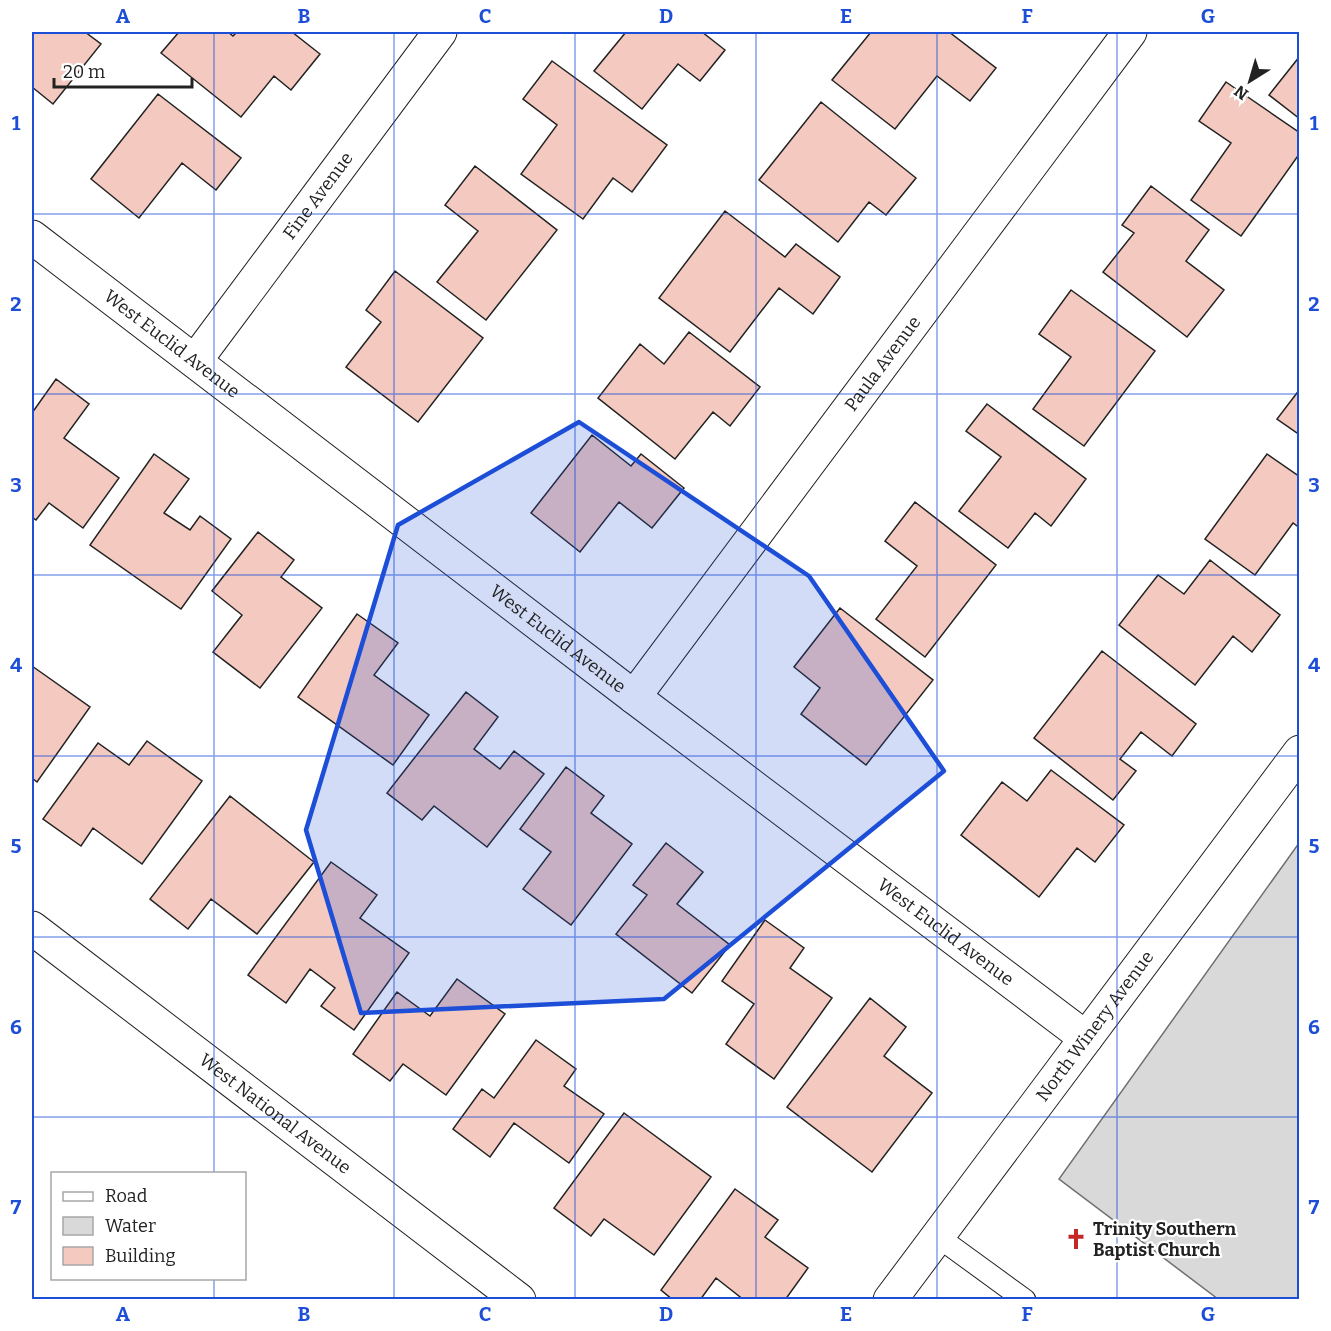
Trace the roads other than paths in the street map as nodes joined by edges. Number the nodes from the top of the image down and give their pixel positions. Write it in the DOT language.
graph roads {
  1 [pos="440,32"];
  2 [pos="1130,32"];
  3 [pos="32,237"];
  4 [pos="195,361"];
  5 [pos="634,697"];
  6 [pos="1296,762"];
  7 [pos="32,928"];
  8 [pos="1086,1038"];
  9 [pos="937,1236"];
  10 [pos="519,1299"];
  11 [pos="890,1299"];
  12 [pos="1025,1299"];
  1 -- 4 [label="street, Fine Avenue"];
  2 -- 5 [label="street, Paula Avenue"];
  3 -- 4 [label="street, West Euclid Avenue"];
  4 -- 5 [label="street, West Euclid Avenue"];
  5 -- 8 [label="street, West Euclid Avenue"];
  6 -- 8 [label="street, North Winery Avenue"];
  7 -- 10 [label="street, West National Avenue"];
  8 -- 9 [label="street, North Winery Avenue"];
  9 -- 11 [label="street, North Winery Avenue"];
  9 -- 12 [label="lane"];
}
